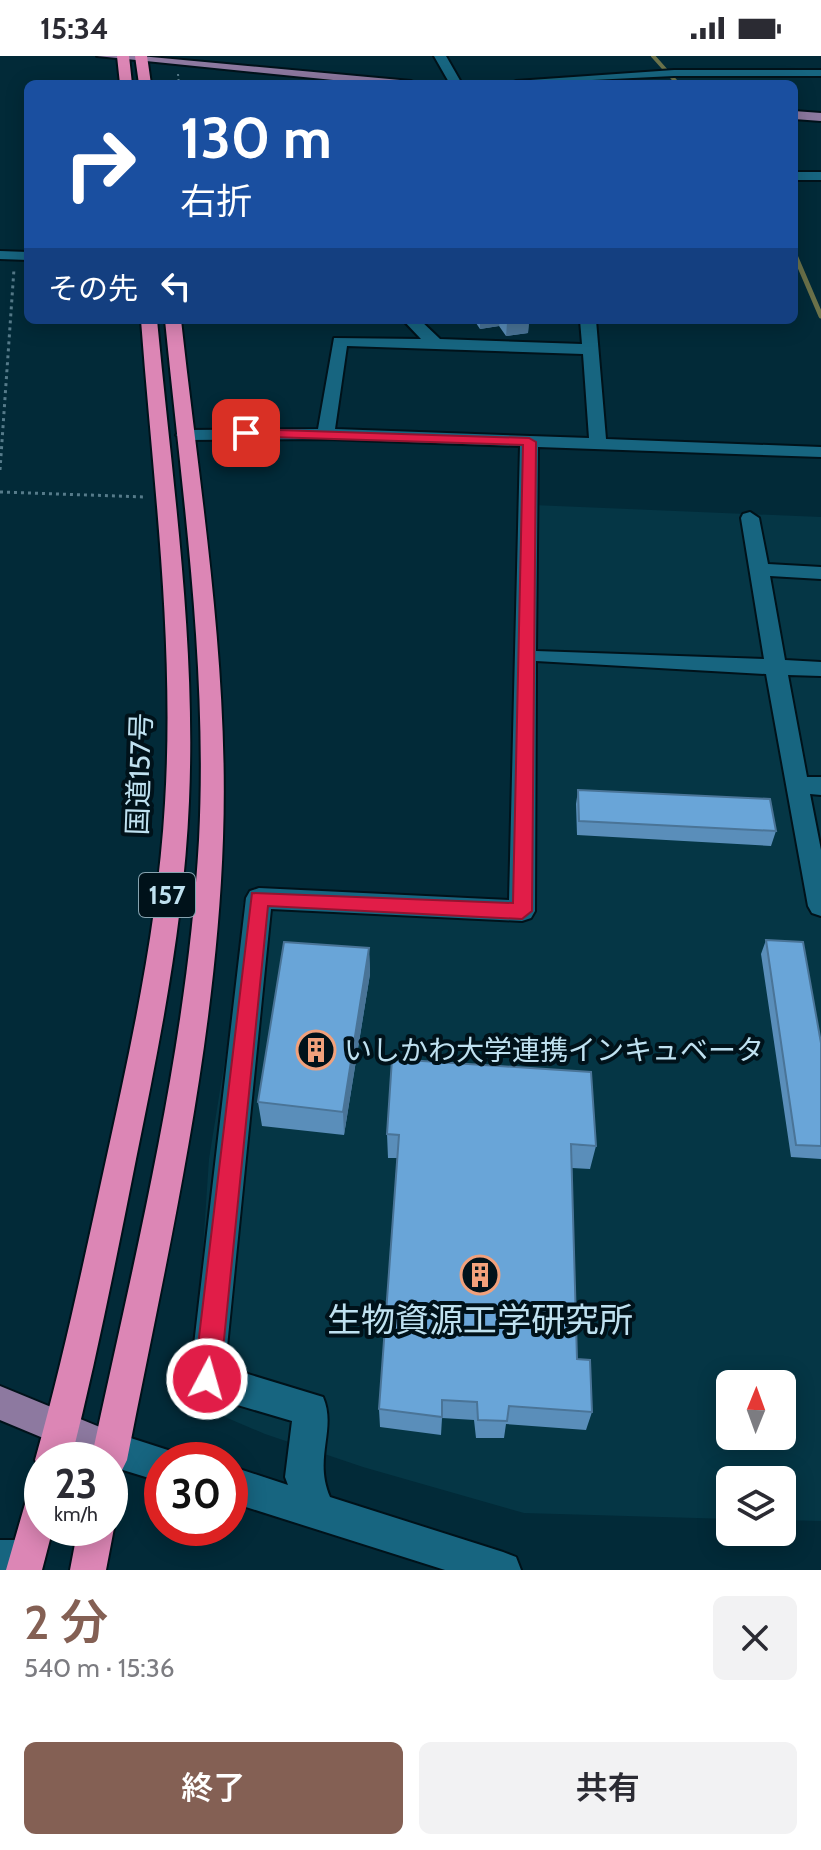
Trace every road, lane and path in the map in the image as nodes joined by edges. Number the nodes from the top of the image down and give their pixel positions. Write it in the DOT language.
graph roads {
  1 [pos="103,56"];
  2 [pos="440,56"];
  3 [pos="123,57"];
  4 [pos="142,58"];
  5 [pos="821,73"];
  6 [pos="126,80"];
  7 [pos="145,80"];
  8 [pos="370,80"];
  9 [pos="454,80"];
  10 [pos="577,80"];
  11 [pos="798,115"];
  12 [pos="821,117"];
  13 [pos="798,176"];
  14 [pos="821,176"];
  15 [pos="14,256"];
  16 [pos="149,324"];
  17 [pos="173,324"];
  18 [pos="415,324"];
  19 [pos="589,324"];
  20 [pos="436,344"];
  21 [pos="592,349"];
  22 [pos="326,434"];
  23 [pos="185,435"];
  24 [pos="529,442"];
  25 [pos="598,443"];
  26 [pos="821,452"];
  27 [pos="0,470"];
  28 [pos="0,492"];
  29 [pos="164,498"];
  30 [pos="750,518"];
  31 [pos="758,569"];
  32 [pos="821,573"];
  33 [pos="543,656"];
  34 [pos="775,667"];
  35 [pos="821,669"];
  36 [pos="796,785"];
  37 [pos="821,786"];
  38 [pos="821,906"];
  39 [pos="0,1403"];
  40 [pos="55,1442"];
  41 [pos="58,1442"];
  42 [pos="113,1442"];
  43 [pos="248,1489"];
  44 [pos="316,1508"];
  45 [pos="93,1546"];
  46 [pos="88,1570"];
  47 [pos="503,1570"];
  1 -- 3 [label="main road"];
  2 -- 9 [label="street"];
  3 -- 4 [label="main road"];
  3 -- 6 [label="highway"];
  4 -- 7 [label="highway"];
  4 -- 8 [label="main road"];
  5 -- 10 [label="street"];
  11 -- 12 [label="main road"];
  13 -- 14 [label="street"];
  15 -- 27 [label="path"];
  16 -- 29 [label="highway, 国道157号 / 157"];
  17 -- 23 [label="highway, 157"];
  18 -- 20 [label="street"];
  19 -- 21 [label="street"];
  20 -- 21 [label="street"];
  20 -- 22 [label="street"];
  21 -- 25 [label="street"];
  22 -- 23 [label="street"];
  22 -- 24 [label="street"];
  23 -- 42 [label="highway, 157"];
  24 -- 25 [label="street"];
  24 -- 44 [label="street"];
  25 -- 26 [label="street"];
  28 -- 29 [label="path"];
  29 -- 41 [label="highway, 国道157号 / 157"];
  30 -- 31 [label="street"];
  31 -- 32 [label="street"];
  31 -- 34 [label="street"];
  33 -- 34 [label="street"];
  34 -- 35 [label="street"];
  34 -- 36 [label="street"];
  36 -- 37 [label="street"];
  36 -- 38 [label="street"];
  39 -- 40 [label="main road"];
  43 -- 44 [label="street"];
  44 -- 47 [label="street"];
  45 -- 46 [label="highway"];
}
